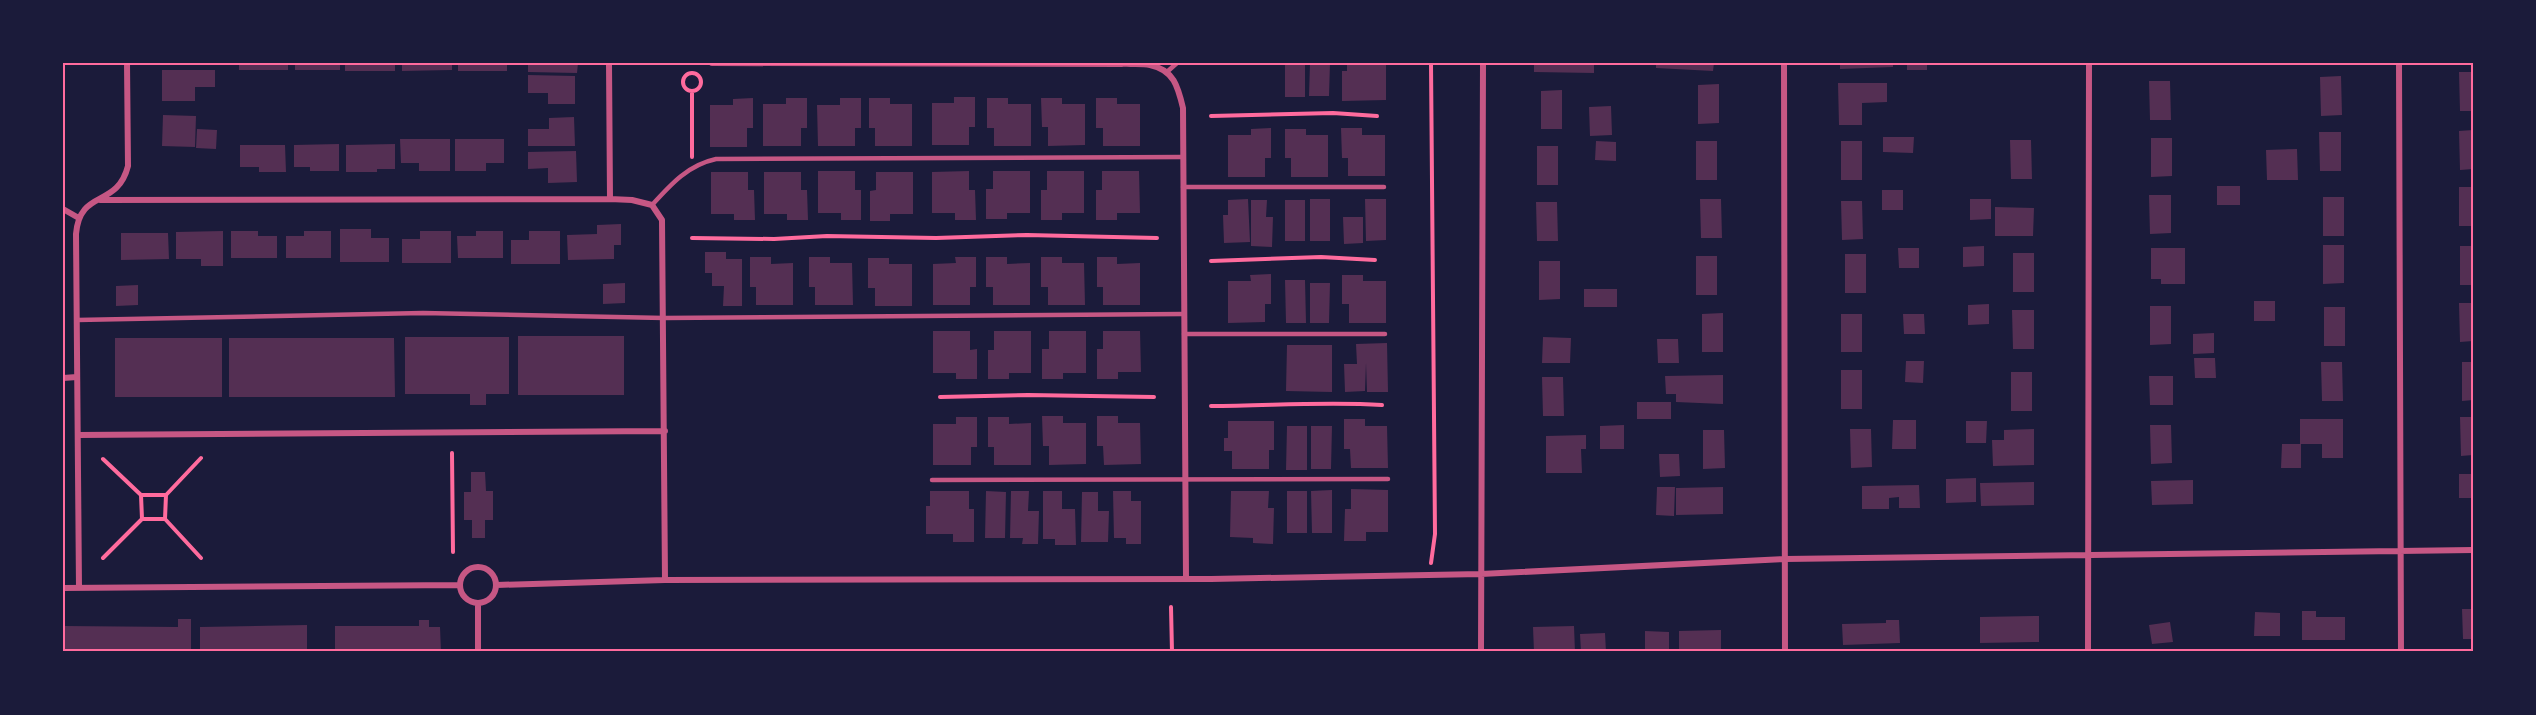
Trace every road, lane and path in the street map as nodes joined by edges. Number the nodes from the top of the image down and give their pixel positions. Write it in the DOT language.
graph roads {
  1 [pos="127,63"];
  2 [pos="609,63"];
  3 [pos="712,63"];
  4 [pos="1177,63"];
  5 [pos="1431,63"];
  6 [pos="1483,63"];
  7 [pos="1784,63"];
  8 [pos="2089,63"];
  9 [pos="2399,63"];
  10 [pos="1122,64"];
  11 [pos="1168,71"];
  12 [pos="692,91"];
  13 [pos="1211,116"];
  14 [pos="1377,116"];
  15 [pos="692,157"];
  16 [pos="1183,157"];
  17 [pos="1184,187"];
  18 [pos="1384,187"];
  19 [pos="610,199"];
  20 [pos="97,200"];
  21 [pos="652,204"];
  22 [pos="63,209"];
  23 [pos="77,218"];
  24 [pos="692,238"];
  25 [pos="1157,238"];
  26 [pos="1375,260"];
  27 [pos="1211,261"];
  28 [pos="1184,314"];
  29 [pos="664,318"];
  30 [pos="77,320"];
  31 [pos="1184,334"];
  32 [pos="1385,334"];
  33 [pos="77,377"];
  34 [pos="63,378"];
  35 [pos="940,397"];
  36 [pos="1154,397"];
  37 [pos="1382,405"];
  38 [pos="1211,406"];
  39 [pos="665,431"];
  40 [pos="78,435"];
  41 [pos="452,453"];
  42 [pos="201,458"];
  43 [pos="104,459"];
  44 [pos="1185,478"];
  45 [pos="1388,479"];
  46 [pos="932,480"];
  47 [pos="141,495"];
  48 [pos="166,495"];
  49 [pos="142,519"];
  50 [pos="165,519"];
  51 [pos="2473,550"];
  52 [pos="2400,551"];
  53 [pos="453,552"];
  54 [pos="2087,554"];
  55 [pos="103,558"];
  56 [pos="201,558"];
  57 [pos="1785,558"];
  58 [pos="1431,563"];
  59 [pos="1481,574"];
  60 [pos="1186,579"];
  61 [pos="665,580"];
  62 [pos="460,585"];
  63 [pos="497,585"];
  64 [pos="63,588"];
  65 [pos="79,588"];
  66 [pos="478,603"];
  67 [pos="1171,607"];
  68 [pos="478,652"];
  69 [pos="1172,652"];
  70 [pos="1481,652"];
  71 [pos="1785,652"];
  72 [pos="2088,652"];
  73 [pos="2401,652"];
  1 -- 20 [label="street"];
  2 -- 19 [label="street"];
  3 -- 10 [label="street"];
  4 -- 11 [label="lane"];
  5 -- 58 [label="path"];
  6 -- 59 [label="street"];
  7 -- 57 [label="street"];
  8 -- 54 [label="street"];
  9 -- 52 [label="street"];
  10 -- 11 [label="street"];
  11 -- 16 [label="street"];
  12 -- 12 [label="path"];
  12 -- 15 [label="path"];
  13 -- 14 [label="path"];
  16 -- 17 [label="street"];
  16 -- 21 [label="lane"];
  17 -- 18 [label="lane"];
  17 -- 28 [label="street"];
  19 -- 20 [label="street"];
  19 -- 21 [label="street"];
  20 -- 23 [label="street"];
  21 -- 29 [label="street"];
  22 -- 23 [label="street"];
  23 -- 30 [label="street"];
  24 -- 25 [label="path"];
  26 -- 27 [label="path"];
  28 -- 29 [label="lane"];
  28 -- 31 [label="street"];
  29 -- 30 [label="lane"];
  29 -- 39 [label="street"];
  30 -- 33 [label="street"];
  31 -- 32 [label="lane"];
  31 -- 44 [label="street"];
  33 -- 34 [label="street"];
  33 -- 40 [label="street"];
  35 -- 36 [label="path"];
  37 -- 38 [label="path"];
  39 -- 40 [label="street"];
  39 -- 61 [label="street"];
  40 -- 65 [label="street"];
  41 -- 53 [label="path"];
  42 -- 48 [label="path"];
  43 -- 47 [label="path"];
  44 -- 45 [label="lane"];
  44 -- 46 [label="lane"];
  44 -- 60 [label="street"];
  47 -- 48 [label="path"];
  47 -- 49 [label="path"];
  48 -- 50 [label="path"];
  49 -- 50 [label="path"];
  49 -- 55 [label="path"];
  50 -- 56 [label="path"];
  51 -- 52 [label="street"];
  52 -- 54 [label="street"];
  52 -- 73 [label="street"];
  54 -- 57 [label="street"];
  54 -- 72 [label="street"];
  57 -- 59 [label="street"];
  57 -- 71 [label="street"];
  59 -- 60 [label="street"];
  59 -- 70 [label="street"];
  60 -- 61 [label="street"];
  61 -- 63 [label="street"];
  62 -- 63 [label="street"];
  62 -- 65 [label="street"];
  62 -- 66 [label="street"];
  63 -- 66 [label="street"];
  64 -- 65 [label="street"];
  66 -- 68 [label="street"];
  67 -- 69 [label="path"];
}
